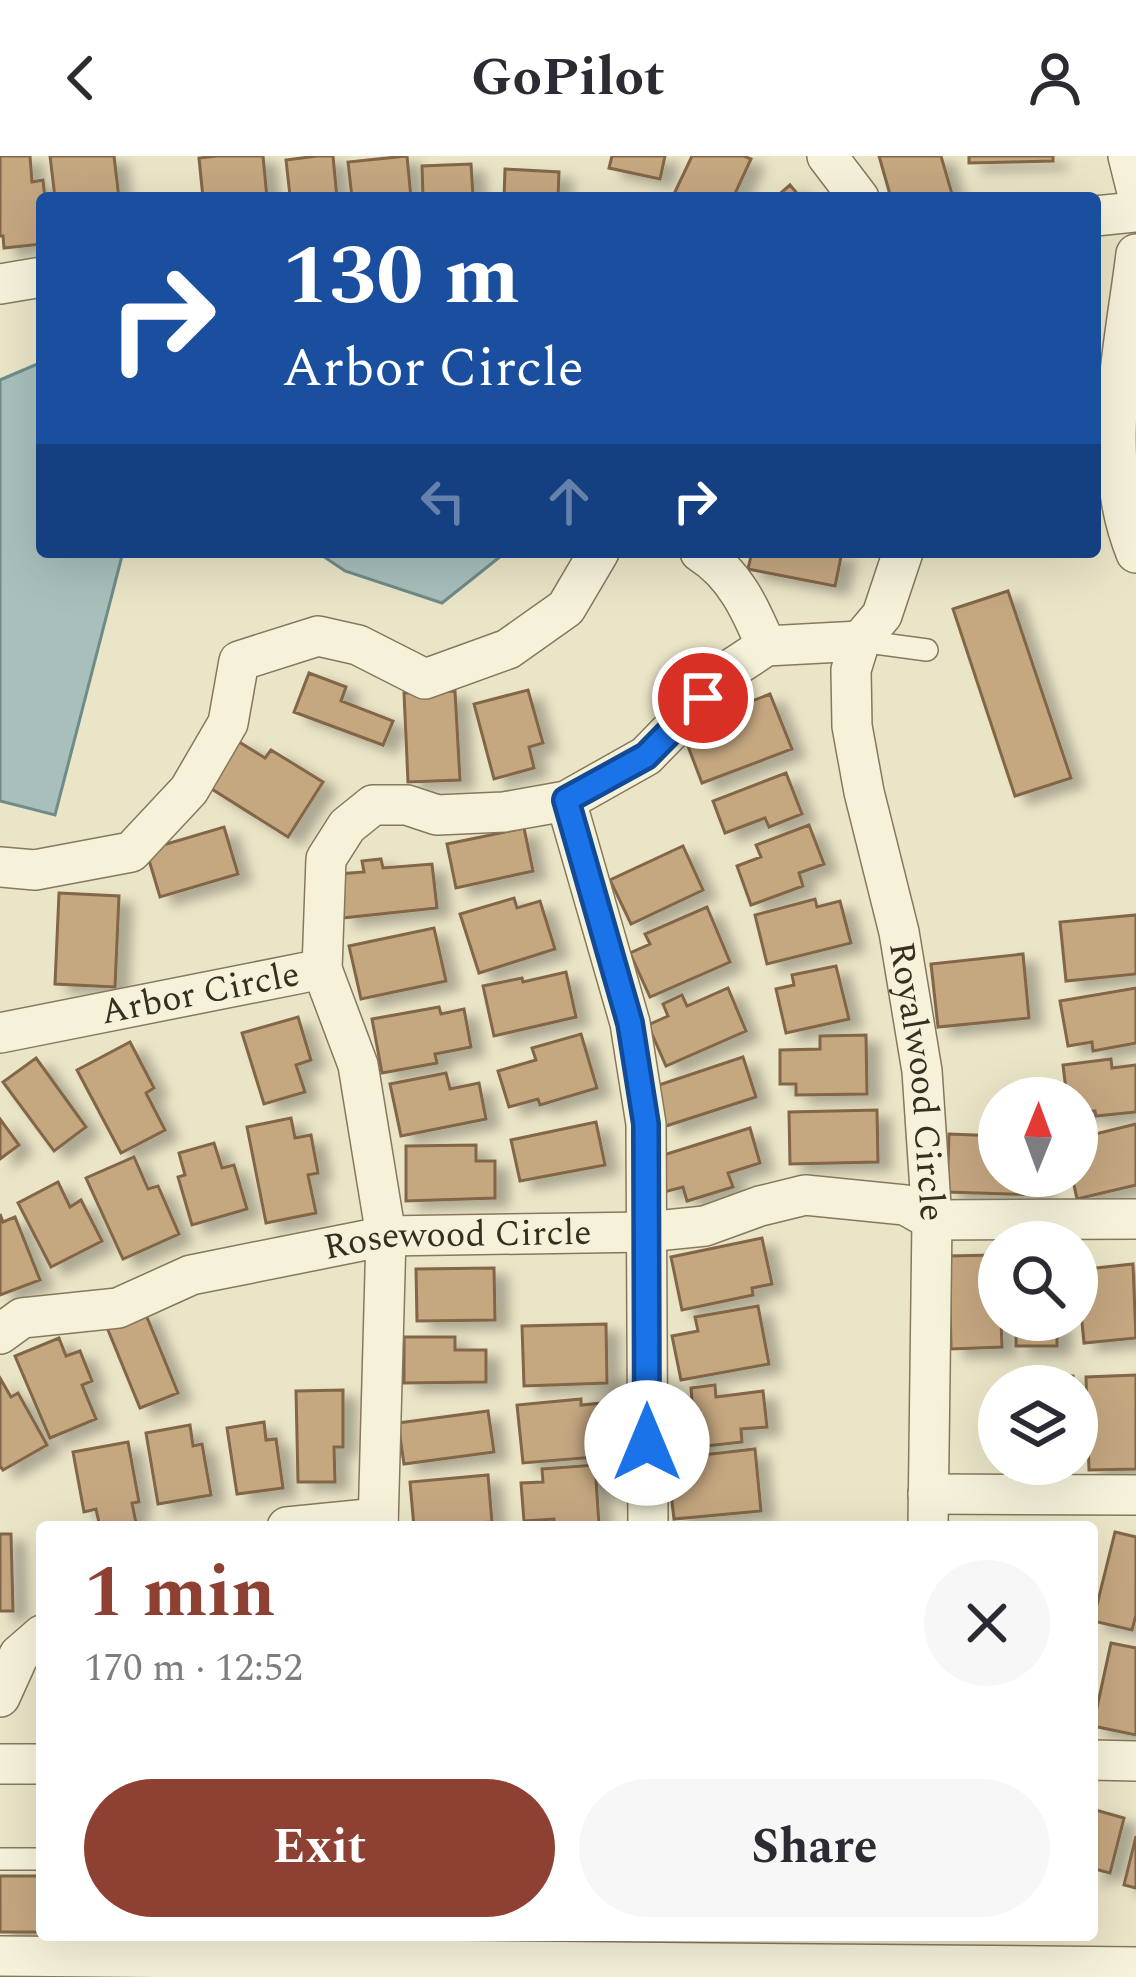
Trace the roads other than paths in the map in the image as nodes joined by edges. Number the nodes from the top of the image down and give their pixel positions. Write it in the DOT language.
graph roads {
  1 [pos="826,156"];
  2 [pos="1129,156"];
  3 [pos="1136,188"];
  4 [pos="854,192"];
  5 [pos="1136,212"];
  6 [pos="1101,215"];
  7 [pos="1136,254"];
  8 [pos="36,279"];
  9 [pos="0,284"];
  10 [pos="1136,554"];
  11 [pos="595,558"];
  12 [pos="710,558"];
  13 [pos="901,558"];
  14 [pos="860,641"];
  15 [pos="766,646"];
  16 [pos="927,650"];
  17 [pos="566,800"];
  18 [pos="0,867"];
  19 [pos="322,969"];
  20 [pos="0,1034"];
  21 [pos="932,1220"];
  22 [pos="1136,1220"];
  23 [pos="646,1232"];
  24 [pos="386,1236"];
  25 [pos="0,1334"];
  26 [pos="1136,1495"];
  27 [pos="928,1510"];
  28 [pos="378,1521"];
  29 [pos="648,1521"];
  30 [pos="36,1640"];
  31 [pos="0,1697"];
  32 [pos="1098,1760"];
  33 [pos="1136,1761"];
  34 [pos="0,1764"];
  35 [pos="36,1764"];
  36 [pos="0,1859"];
  37 [pos="36,1859"];
  38 [pos="648,1948"];
  39 [pos="0,1956"];
  40 [pos="1136,1966"];
  1 -- 4 [label="street"];
  2 -- 3 [label="street"];
  5 -- 6 [label="street"];
  7 -- 10 [label="street"];
  8 -- 9 [label="street"];
  11 -- 18 [label="street"];
  12 -- 15 [label="street"];
  13 -- 14 [label="street"];
  14 -- 15 [label="street"];
  14 -- 16 [label="lane"];
  14 -- 21 [label="street, Royalwood Circle"];
  15 -- 17 [label="street, Arbor Circle"];
  17 -- 19 [label="street, Arbor Circle"];
  17 -- 23 [label="street"];
  19 -- 20 [label="street, Arbor Circle"];
  19 -- 24 [label="street"];
  21 -- 22 [label="street, Rosewood Circle"];
  21 -- 23 [label="street, Rosewood Circle"];
  21 -- 27 [label="street, Royalwood Circle"];
  23 -- 24 [label="street, Rosewood Circle"];
  23 -- 29 [label="street"];
  24 -- 25 [label="street, Rosewood Circle"];
  24 -- 28 [label="street"];
  26 -- 27 [label="street"];
  30 -- 31 [label="street"];
  32 -- 33 [label="street"];
  34 -- 35 [label="street"];
  36 -- 37 [label="lane"];
  38 -- 39 [label="street"];
  38 -- 40 [label="street"];
}
